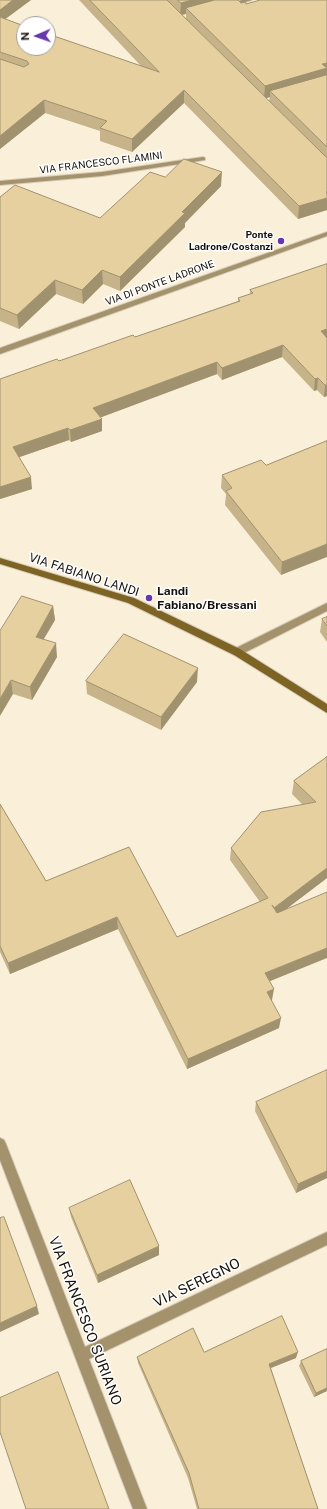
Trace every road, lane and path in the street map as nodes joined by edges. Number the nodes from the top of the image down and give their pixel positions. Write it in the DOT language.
graph roads {
  1 [pos="249,0"];
  2 [pos="221,8"];
  3 [pos="203,159"];
  4 [pos="0,183"];
  5 [pos="327,234"];
  6 [pos="0,351"];
  7 [pos="0,561"];
  8 [pos="327,607"];
  9 [pos="237,652"];
  10 [pos="327,709"];
  11 [pos="0,1144"];
  12 [pos="327,1238"];
  13 [pos="81,1356"];
  14 [pos="140,1509"];
  1 -- 2 [label="street"];
  3 -- 4 [label="street, VIA FRANCESCO FLAMINI"];
  5 -- 6 [label="street, VIA DI PONTE LADRONE"];
  7 -- 9 [label="street, VIA FABIANO LANDI"];
  8 -- 9 [label="street"];
  9 -- 10 [label="street, VIA FABIANO LANDI"];
  11 -- 13 [label="street, VIA FRANCESCO SURIANO"];
  12 -- 13 [label="street, VIA SEREGNO"];
  13 -- 14 [label="street, VIA FRANCESCO SURIANO"];
}
